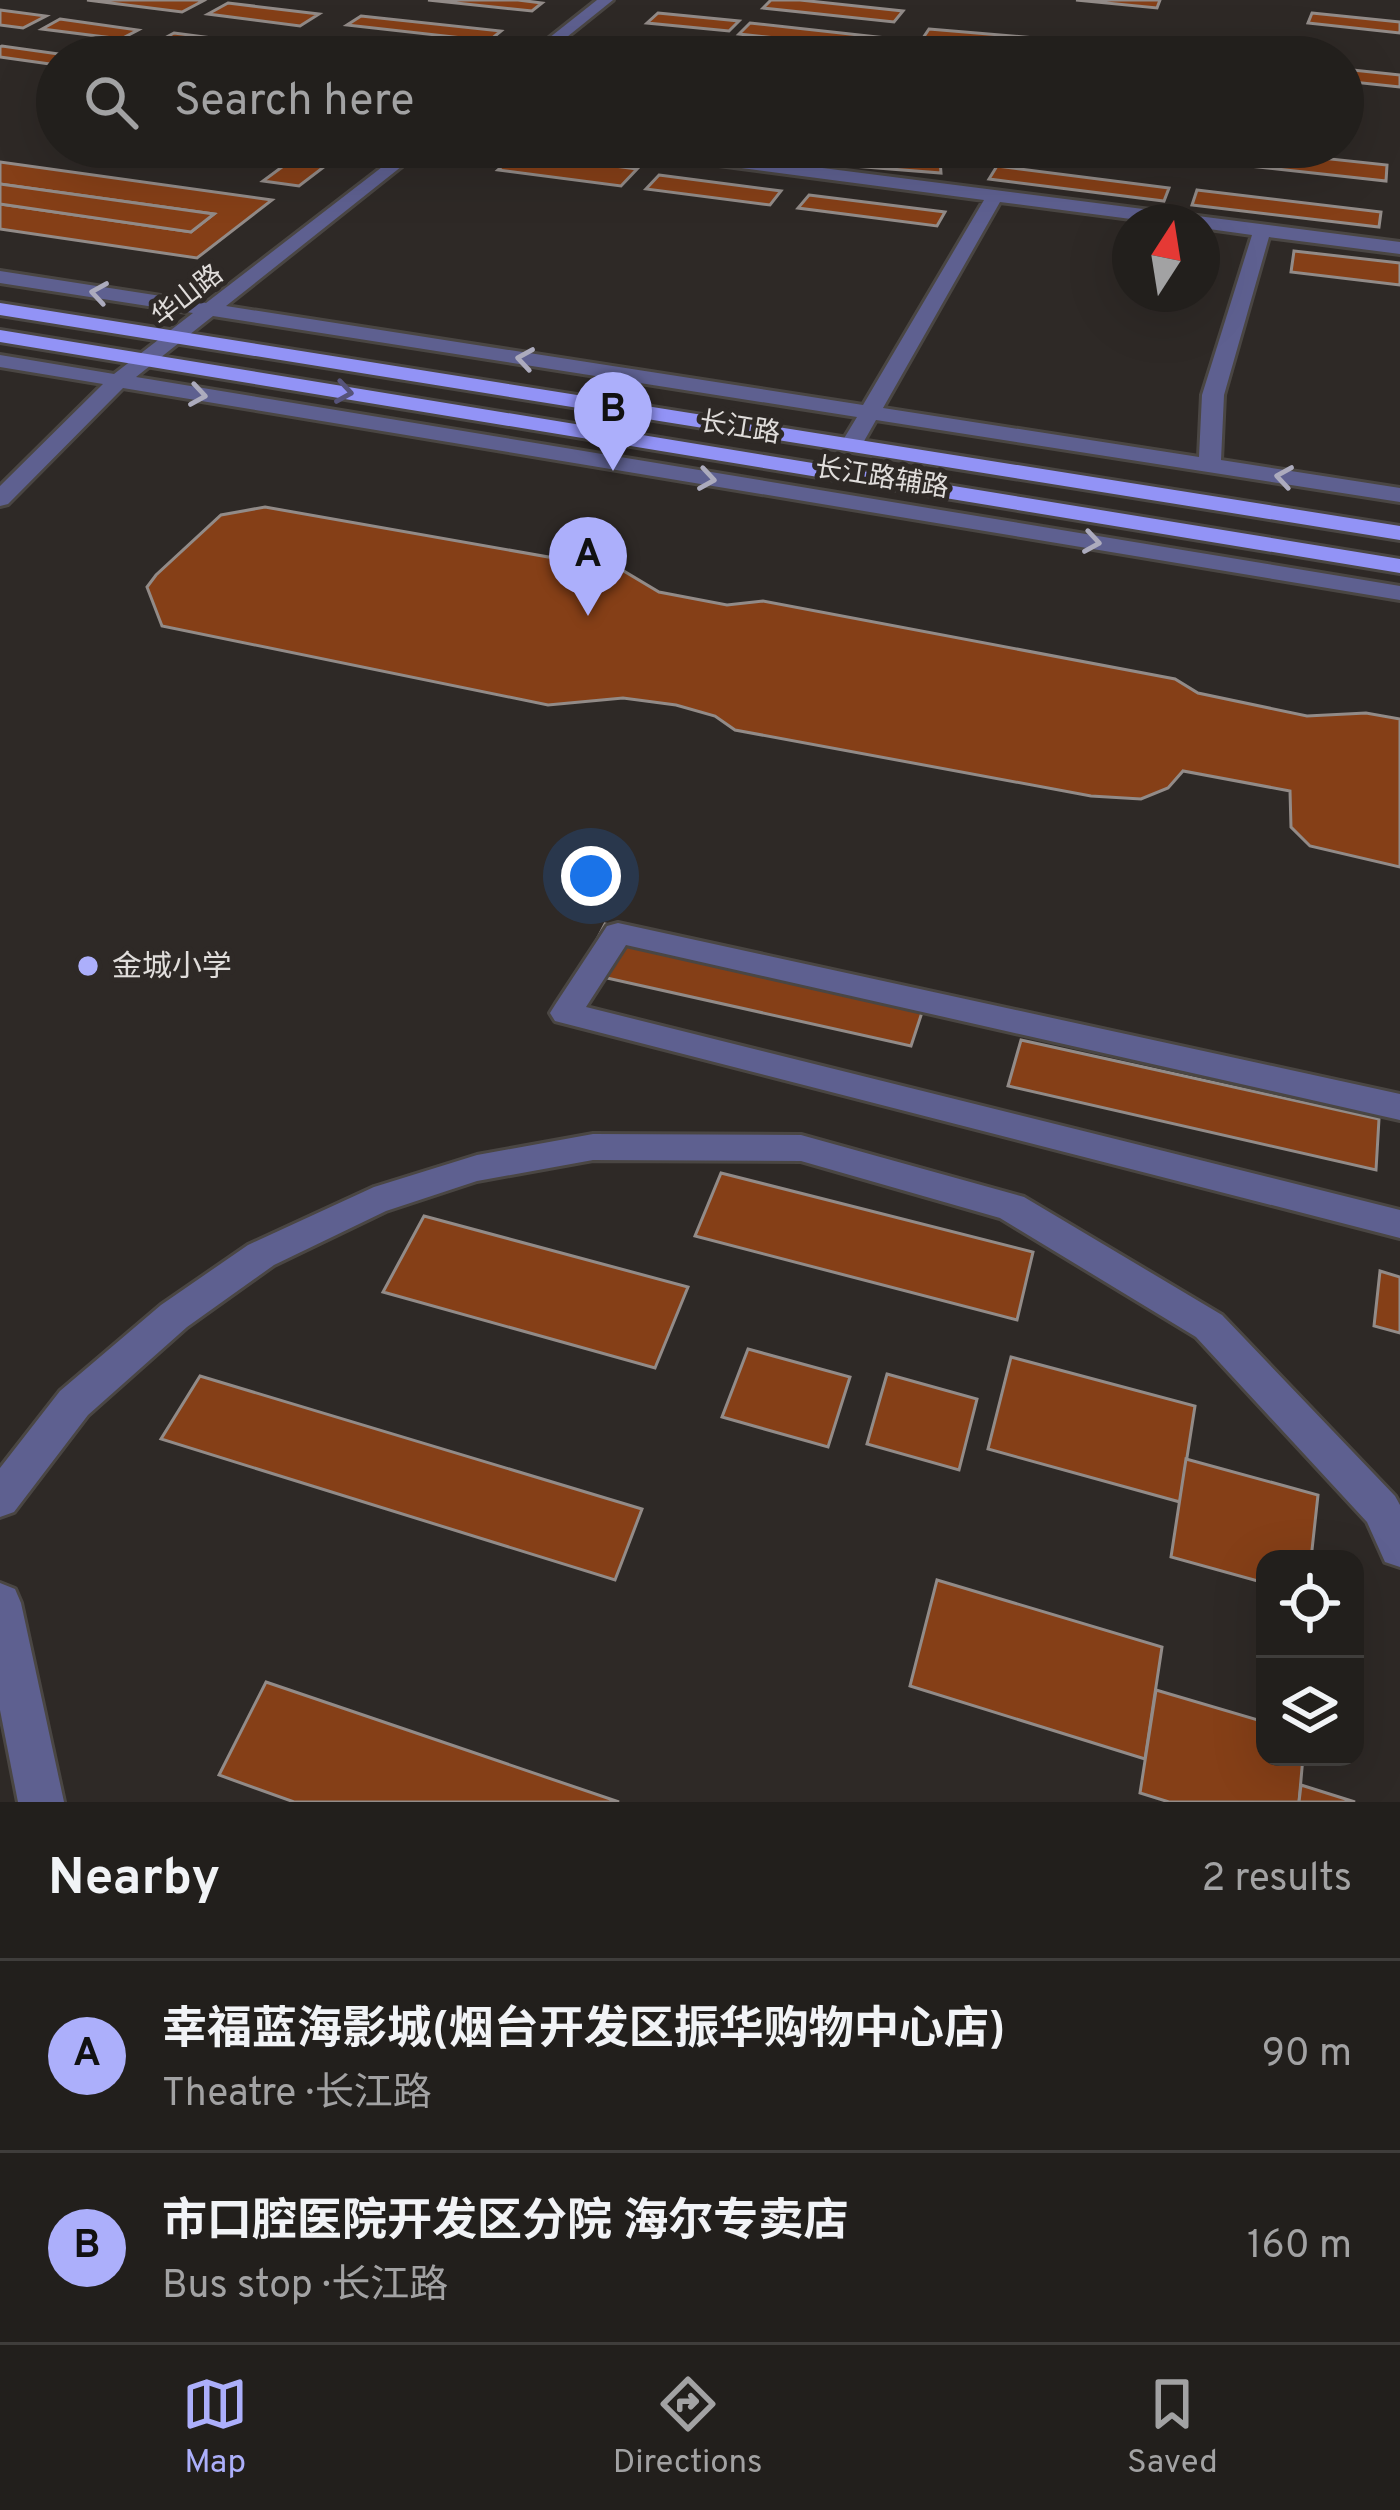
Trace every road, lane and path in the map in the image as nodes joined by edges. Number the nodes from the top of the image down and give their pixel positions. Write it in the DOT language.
graph roads {
  1 [pos="606,0"];
  2 [pos="560,36"];
  3 [pos="391,168"];
  4 [pos="781,168"];
  5 [pos="995,196"];
  6 [pos="1112,211"];
  7 [pos="1220,225"];
  8 [pos="1262,231"];
  9 [pos="1400,248"];
  10 [pos="0,277"];
  11 [pos="0,309"];
  12 [pos="212,310"];
  13 [pos="0,336"];
  14 [pos="179,338"];
  15 [pos="146,360"];
  16 [pos="0,361"];
  17 [pos="118,382"];
  18 [pos="869,412"];
  19 [pos="851,445"];
  20 [pos="1210,465"];
  21 [pos="1400,495"];
  22 [pos="0,499"];
  23 [pos="1400,532"];
  24 [pos="1400,566"];
  25 [pos="1400,593"];
  26 [pos="1400,1107"];
  27 [pos="1400,1224"];
  28 [pos="0,1498"];
  29 [pos="1400,1548"];
  30 [pos="0,1604"];
  31 [pos="40,1802"];
  1 -- 2 [label="street"];
  3 -- 12 [label="street, 华山路"];
  4 -- 5 [label="street"];
  5 -- 6 [label="street"];
  5 -- 18 [label="street"];
  7 -- 8 [label="street"];
  8 -- 9 [label="street"];
  8 -- 20 [label="street"];
  12 -- 10 [label="street, one-way"];
  11 -- 14 [label="main road, 长江路"];
  12 -- 14 [label="street, 华山路"];
  18 -- 12 [label="street, one-way"];
  13 -- 15 [label="main road, 长江路"];
  14 -- 15 [label="street, 华山路"];
  14 -- 19 [label="main road, 长江路"];
  15 -- 17 [label="street, 华山路"];
  15 -- 24 [label="main road, 长江路, one-way"];
  16 -- 17 [label="street, 长江路辅路"];
  17 -- 22 [label="street, 华山路"];
  17 -- 25 [label="street, 长江路辅路, one-way"];
  18 -- 19 [label="street"];
  18 -- 20 [label="street"];
  19 -- 23 [label="main road, 长江路"];
  21 -- 20 [label="street, one-way"];
  26 -- 27 [label="street"];
  28 -- 29 [label="street"];
  30 -- 31 [label="street"];
}
